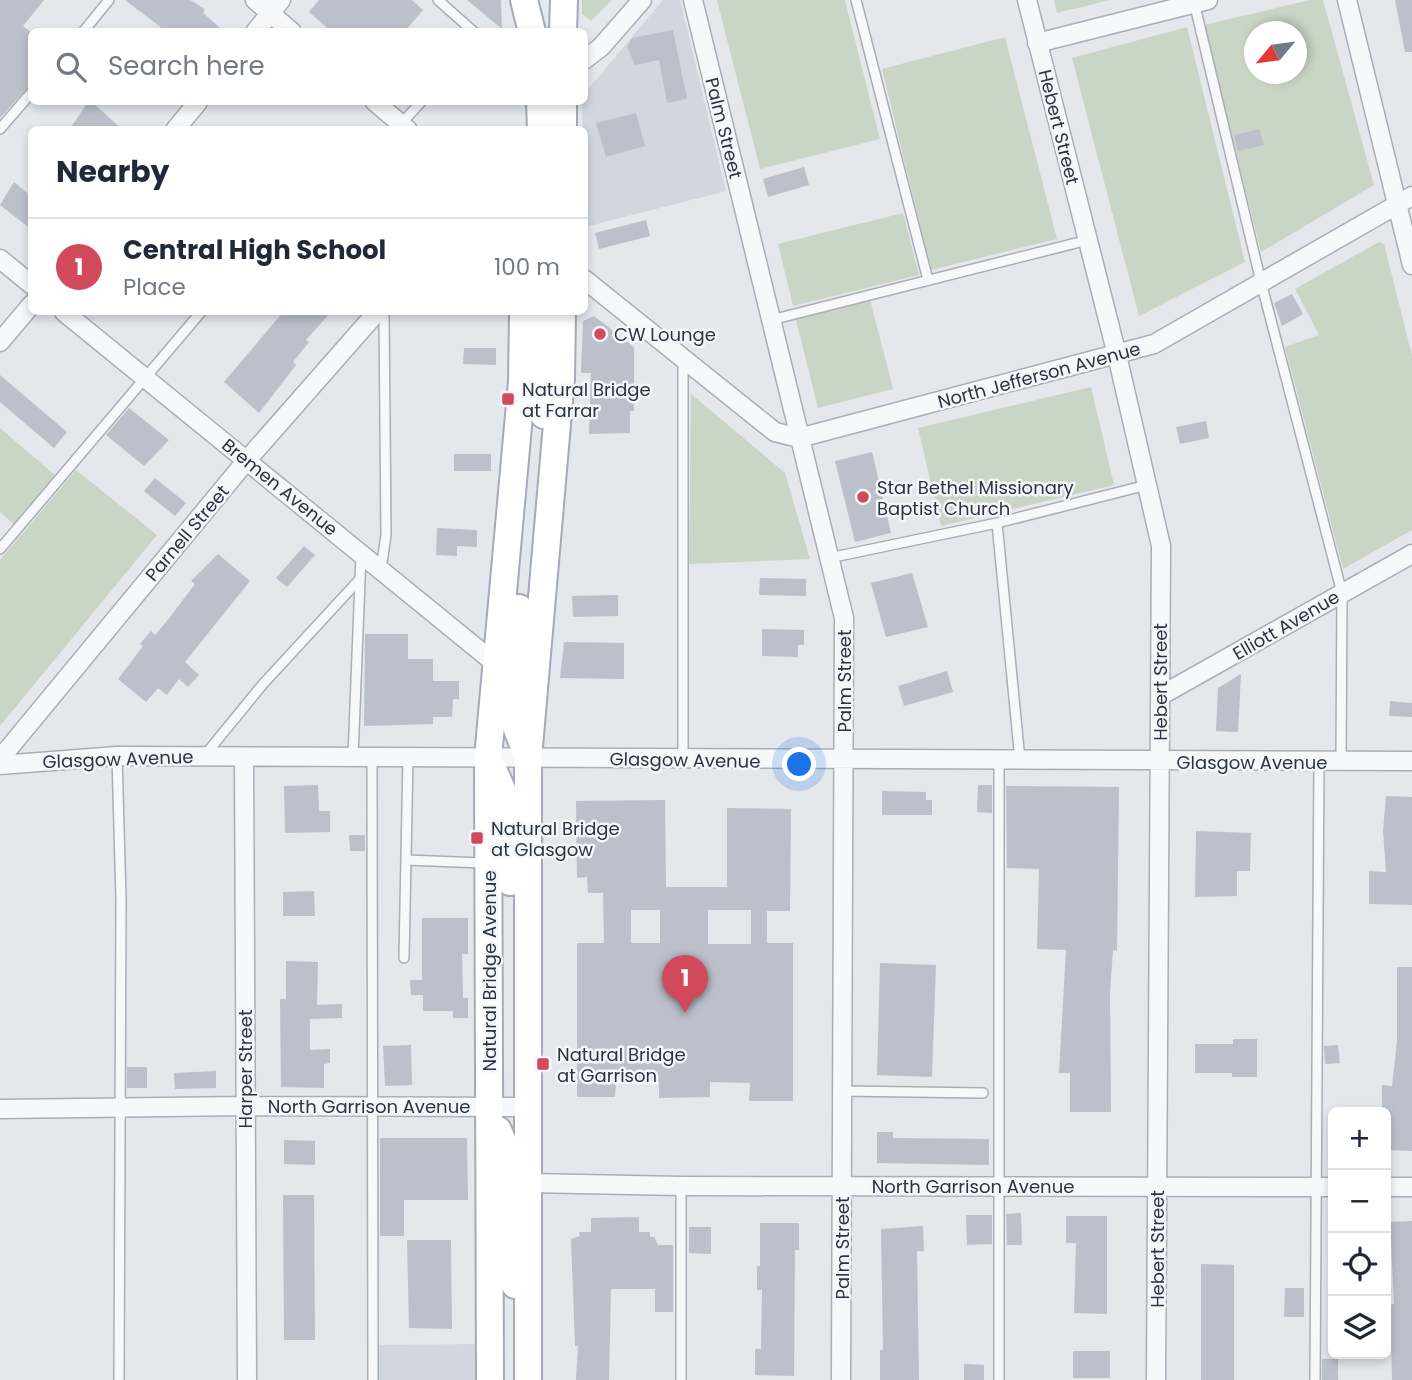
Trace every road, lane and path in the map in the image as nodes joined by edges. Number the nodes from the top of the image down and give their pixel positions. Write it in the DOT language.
graph roads {
  1 [pos="109,0"];
  2 [pos="255,0"];
  3 [pos="438,0"];
  4 [pos="524,0"];
  5 [pos="564,0"];
  6 [pos="642,0"];
  7 [pos="694,0"];
  8 [pos="856,0"];
  9 [pos="1027,0"];
  10 [pos="1347,0"];
  11 [pos="1199,1"];
  12 [pos="276,6"];
  13 [pos="86,28"];
  14 [pos="258,28"];
  15 [pos="290,28"];
  16 [pos="470,28"];
  17 [pos="523,28"];
  18 [pos="531,28"];
  19 [pos="564,28"];
  20 [pos="1037,43"];
  21 [pos="588,57"];
  22 [pos="28,97"];
  23 [pos="196,105"];
  24 [pos="378,105"];
  25 [pos="419,105"];
  26 [pos="523,105"];
  27 [pos="540,105"];
  28 [pos="563,105"];
  29 [pos="183,126"];
  30 [pos="403,126"];
  31 [pos="405,126"];
  32 [pos="523,126"];
  33 [pos="541,126"];
  34 [pos="563,126"];
  35 [pos="0,130"];
  36 [pos="1405,200"];
  37 [pos="1088,240"];
  38 [pos="0,259"];
  39 [pos="1412,265"];
  40 [pos="928,280"];
  41 [pos="28,282"];
  42 [pos="588,282"];
  43 [pos="1261,282"];
  44 [pos="28,309"];
  45 [pos="68,315"];
  46 [pos="198,315"];
  47 [pos="374,315"];
  48 [pos="384,315"];
  49 [pos="523,315"];
  50 [pos="539,315"];
  51 [pos="562,315"];
  52 [pos="771,320"];
  53 [pos="0,342"];
  54 [pos="1117,355"];
  55 [pos="683,357"];
  56 [pos="145,377"];
  57 [pos="799,438"];
  58 [pos="247,460"];
  59 [pos="1147,485"];
  60 [pos="552,490"];
  61 [pos="997,523"];
  62 [pos="508,533"];
  63 [pos="0,549"];
  64 [pos="361,553"];
  65 [pos="1412,554"];
  66 [pos="829,558"];
  67 [pos="381,569"];
  68 [pos="359,580"];
  69 [pos="1342,593"];
  70 [pos="496,664"];
  71 [pos="1160,696"];
  72 [pos="117,756"];
  73 [pos="204,757"];
  74 [pos="244,757"];
  75 [pos="353,757"];
  76 [pos="408,757"];
  77 [pos="372,758"];
  78 [pos="488,758"];
  79 [pos="528,758"];
  80 [pos="0,759"];
  81 [pos="683,759"];
  82 [pos="844,761"];
  83 [pos="1412,761"];
  84 [pos="999,762"];
  85 [pos="1020,762"];
  86 [pos="1159,762"];
  87 [pos="1319,762"];
  88 [pos="1341,762"];
  89 [pos="0,765"];
  90 [pos="406,860"];
  91 [pos="490,863"];
  92 [pos="404,958"];
  93 [pos="528,986"];
  94 [pos="842,1091"];
  95 [pos="983,1093"];
  96 [pos="245,1105"];
  97 [pos="374,1106"];
  98 [pos="489,1107"];
  99 [pos="529,1107"];
  100 [pos="120,1108"];
  101 [pos="0,1110"];
  102 [pos="529,1183"];
  103 [pos="842,1185"];
  104 [pos="681,1186"];
  105 [pos="1000,1186"];
  106 [pos="1157,1186"];
  107 [pos="1325,1187"];
  108 [pos="1391,1187"];
  109 [pos="1412,1187"];
  110 [pos="528,1345"];
  111 [pos="119,1380"];
  112 [pos="247,1380"];
  113 [pos="373,1380"];
  114 [pos="489,1380"];
  115 [pos="528,1380"];
  116 [pos="681,1380"];
  117 [pos="841,1380"];
  118 [pos="999,1380"];
  119 [pos="1156,1380"];
  120 [pos="1315,1380"];
  1 -- 13 [label="lane"];
  2 -- 12 [label="street"];
  3 -- 16 [label="lane"];
  4 -- 17 [label="main road"];
  4 -- 18 [label="main road"];
  5 -- 19 [label="main road"];
  6 -- 21 [label="street"];
  7 -- 52 [label="street, Palm Street"];
  8 -- 40 [label="lane"];
  9 -- 20 [label="street, Hebert Street"];
  10 -- 36 [label="street"];
  11 -- 20 [label="street"];
  11 -- 43 [label="lane"];
  12 -- 14 [label="street"];
  12 -- 15 [label="street"];
  20 -- 37 [label="street, Hebert Street"];
  22 -- 35 [label="lane"];
  23 -- 29 [label="street"];
  24 -- 30 [label="street"];
  25 -- 31 [label="lane"];
  26 -- 32 [label="main road"];
  27 -- 33 [label="main road"];
  28 -- 34 [label="main road"];
  36 -- 39 [label="street"];
  36 -- 43 [label="street, North Jefferson Avenue"];
  37 -- 40 [label="lane"];
  37 -- 54 [label="street, Hebert Street"];
  38 -- 41 [label="street"];
  40 -- 52 [label="lane"];
  42 -- 55 [label="street"];
  43 -- 54 [label="street, North Jefferson Avenue"];
  43 -- 69 [label="lane"];
  44 -- 53 [label="street"];
  45 -- 56 [label="street, Bremen Avenue"];
  46 -- 56 [label="lane"];
  47 -- 58 [label="street, Parnell Street"];
  48 -- 67 [label="lane"];
  49 -- 62 [label="main road, Natural Bridge Avenue"];
  50 -- 60 [label="main road"];
  51 -- 60 [label="main road"];
  52 -- 57 [label="street, Palm Street"];
  54 -- 57 [label="street, North Jefferson Avenue"];
  54 -- 59 [label="street, Hebert Street"];
  55 -- 57 [label="street"];
  55 -- 81 [label="lane"];
  56 -- 58 [label="street, Bremen Avenue"];
  56 -- 63 [label="lane"];
  57 -- 66 [label="street, Palm Street"];
  58 -- 64 [label="street, Bremen Avenue"];
  58 -- 80 [label="street, Parnell Street"];
  59 -- 61 [label="lane"];
  59 -- 71 [label="street, Hebert Street"];
  60 -- 79 [label="main road"];
  61 -- 66 [label="lane"];
  61 -- 85 [label="lane"];
  62 -- 70 [label="main road, Natural Bridge Avenue"];
  62 -- 79 [label="main road"];
  64 -- 67 [label="street, Bremen Avenue"];
  64 -- 68 [label="lane"];
  65 -- 69 [label="street, Elliott Avenue"];
  66 -- 82 [label="street, Palm Street"];
  67 -- 70 [label="street, Bremen Avenue"];
  68 -- 73 [label="lane"];
  68 -- 75 [label="lane"];
  69 -- 71 [label="street, Elliott Avenue"];
  69 -- 88 [label="lane"];
  70 -- 78 [label="main road, Natural Bridge Avenue"];
  71 -- 86 [label="street, Hebert Street"];
  72 -- 73 [label="street, Glasgow Avenue"];
  72 -- 89 [label="street, Glasgow Avenue"];
  72 -- 100 [label="lane"];
  73 -- 74 [label="street, Glasgow Avenue"];
  74 -- 75 [label="street, Glasgow Avenue"];
  74 -- 96 [label="street, Harper Street"];
  75 -- 77 [label="street, Glasgow Avenue"];
  76 -- 77 [label="street, Glasgow Avenue"];
  76 -- 78 [label="street, Glasgow Avenue"];
  76 -- 90 [label="lane"];
  77 -- 97 [label="lane"];
  78 -- 79 [label="street, Glasgow Avenue"];
  78 -- 91 [label="main road, Natural Bridge Avenue"];
  78 -- 93 [label="main road"];
  79 -- 81 [label="street, Glasgow Avenue"];
  79 -- 93 [label="main road"];
  81 -- 82 [label="street, Glasgow Avenue"];
  82 -- 84 [label="street, Glasgow Avenue"];
  82 -- 94 [label="street, Palm Street"];
  83 -- 88 [label="street, Glasgow Avenue"];
  84 -- 85 [label="street, Glasgow Avenue"];
  84 -- 105 [label="lane"];
  85 -- 86 [label="street, Glasgow Avenue"];
  86 -- 87 [label="street, Glasgow Avenue"];
  86 -- 106 [label="street, Hebert Street"];
  87 -- 88 [label="street, Glasgow Avenue"];
  87 -- 107 [label="lane"];
  90 -- 91 [label="lane"];
  90 -- 92 [label="lane"];
  91 -- 98 [label="main road, Natural Bridge Avenue"];
  93 -- 99 [label="main road"];
  94 -- 95 [label="lane"];
  94 -- 103 [label="street, Palm Street"];
  96 -- 97 [label="street, North Garrison Avenue"];
  96 -- 100 [label="street, North Garrison Avenue"];
  96 -- 112 [label="street, Harper Street"];
  97 -- 98 [label="street, North Garrison Avenue"];
  97 -- 113 [label="lane"];
  98 -- 99 [label="street, North Garrison Avenue"];
  98 -- 110 [label="main road"];
  98 -- 114 [label="main road, Natural Bridge Avenue"];
  99 -- 102 [label="main road"];
  100 -- 101 [label="street, North Garrison Avenue"];
  100 -- 111 [label="lane"];
  102 -- 104 [label="street, North Garrison Avenue"];
  102 -- 110 [label="main road"];
  103 -- 104 [label="street, North Garrison Avenue"];
  103 -- 105 [label="street, North Garrison Avenue"];
  103 -- 117 [label="street, Palm Street"];
  104 -- 116 [label="lane"];
  105 -- 106 [label="street, North Garrison Avenue"];
  105 -- 118 [label="lane"];
  106 -- 107 [label="street, North Garrison Avenue"];
  106 -- 119 [label="street, Hebert Street"];
  107 -- 120 [label="lane"];
  108 -- 109 [label="street"];
  110 -- 115 [label="main road"];
}
